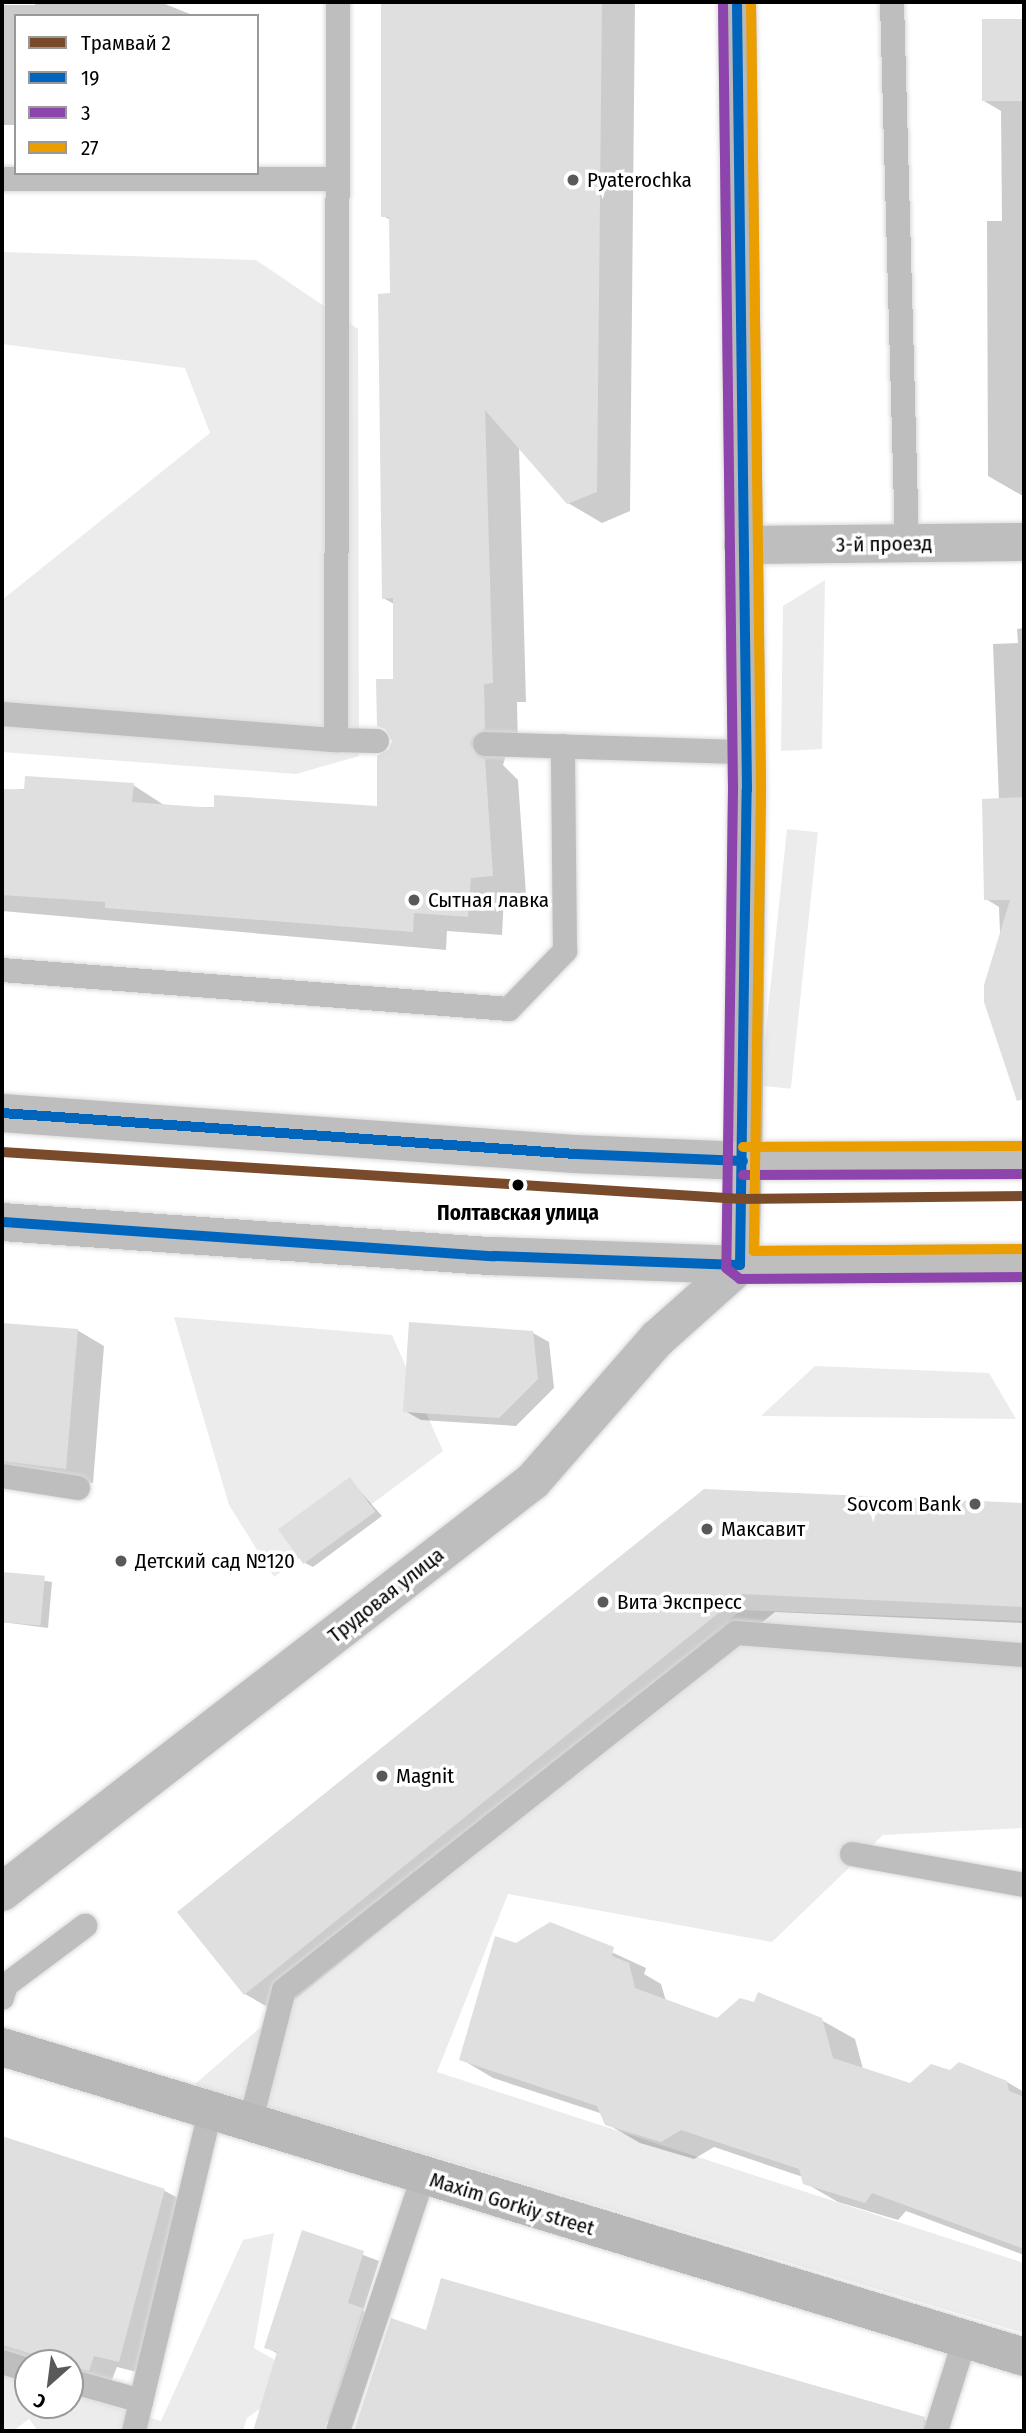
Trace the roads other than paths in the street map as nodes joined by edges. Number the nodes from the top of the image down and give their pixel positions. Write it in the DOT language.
graph roads {
  1 [pos="338,2"];
  2 [pos="737,2"];
  3 [pos="892,2"];
  4 [pos="2,178"];
  5 [pos="337,179"];
  6 [pos="1024,542"];
  7 [pos="907,543"];
  8 [pos="743,545"];
  9 [pos="2,714"];
  10 [pos="336,740"];
  11 [pos="377,741"];
  12 [pos="485,744"];
  13 [pos="563,746"];
  14 [pos="746,752"];
  15 [pos="2,970"];
  16 [pos="2,1113"];
  17 [pos="1024,1160"];
  18 [pos="743,1161"];
  19 [pos="2,1222"];
  20 [pos="1024,1263"];
  21 [pos="740,1265"];
  22 [pos="2,1476"];
  23 [pos="78,1488"];
  24 [pos="1024,1655"];
  25 [pos="852,1854"];
  26 [pos="1024,1885"];
  27 [pos="2,1892"];
  28 [pos="85,1926"];
  29 [pos="2,1998"];
  30 [pos="2,2048"];
  31 [pos="210,2112"];
  32 [pos="250,2124"];
  33 [pos="423,2177"];
  34 [pos="965,2339"];
  35 [pos="1024,2357"];
  36 [pos="84,2385"];
  37 [pos="141,2401"];
  38 [pos="134,2431"];
  39 [pos="338,2431"];
  40 [pos="936,2431"];
  1 -- 5 [label="lane"];
  2 -- 8 [label="street"];
  3 -- 7 [label="lane"];
  4 -- 5 [label="lane"];
  5 -- 10 [label="lane"];
  6 -- 7 [label="main road, 3-й проезд"];
  7 -- 8 [label="main road, 3-й проезд"];
  8 -- 14 [label="street"];
  9 -- 10 [label="lane"];
  10 -- 11 [label="lane"];
  12 -- 13 [label="lane"];
  13 -- 14 [label="lane"];
  13 -- 15 [label="lane"];
  14 -- 18 [label="street"];
  16 -- 18 [label="main road"];
  17 -- 18 [label="main road"];
  18 -- 21 [label="main road"];
  19 -- 21 [label="main road"];
  20 -- 21 [label="main road"];
  21 -- 27 [label="main road, Трудовая улица"];
  22 -- 23 [label="lane"];
  24 -- 32 [label="lane"];
  25 -- 26 [label="lane"];
  28 -- 29 [label="lane"];
  30 -- 31 [label="street, Maxim Gorkiy street"];
  31 -- 32 [label="street, Maxim Gorkiy street"];
  31 -- 37 [label="lane"];
  32 -- 33 [label="street, Maxim Gorkiy street"];
  33 -- 34 [label="street, Maxim Gorkiy street"];
  33 -- 39 [label="lane"];
  34 -- 35 [label="street, Maxim Gorkiy street"];
  34 -- 40 [label="lane"];
  36 -- 37 [label="lane"];
  37 -- 38 [label="lane"];
}
